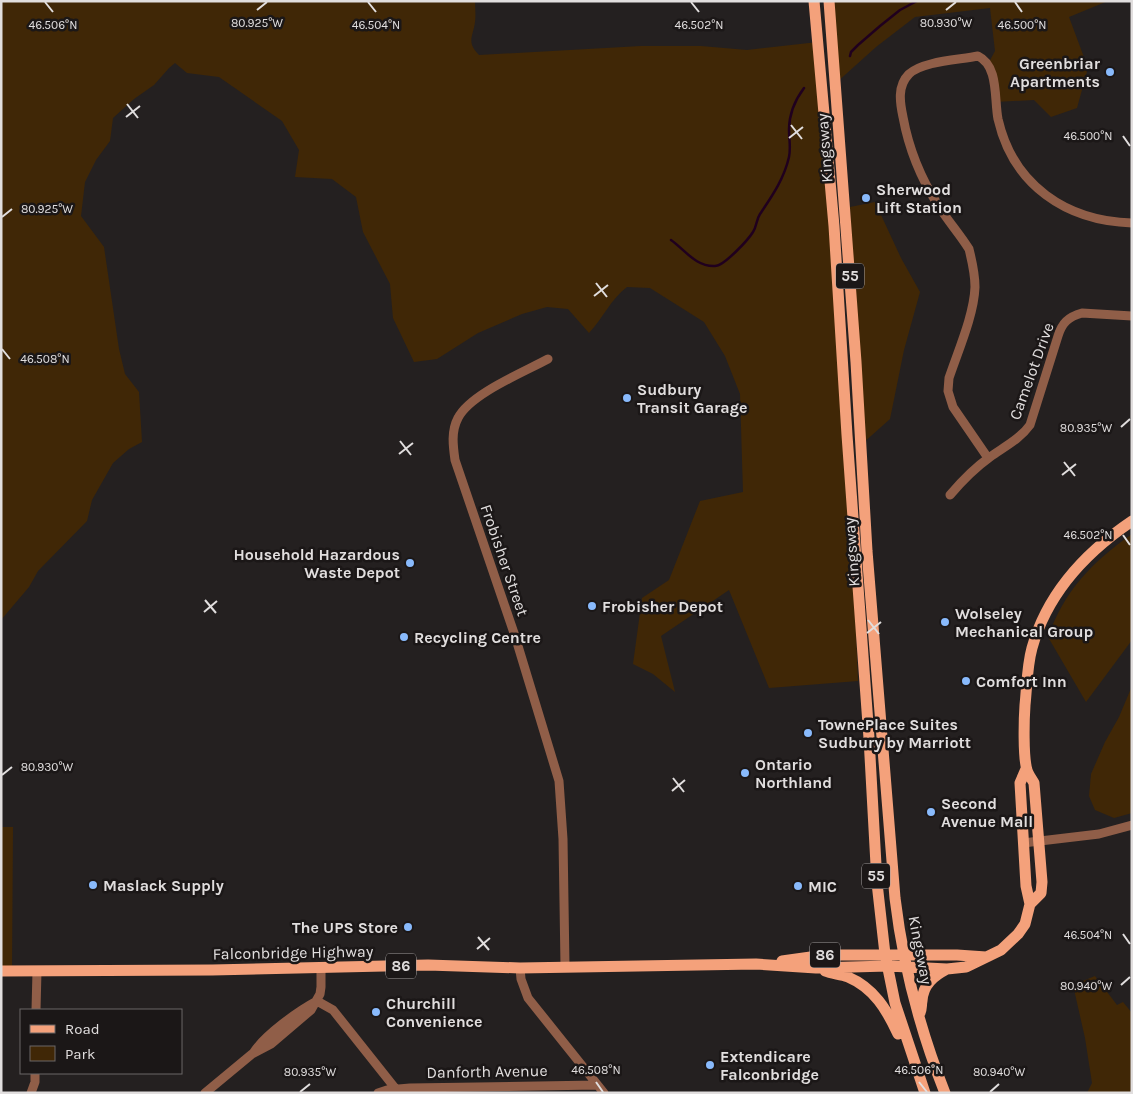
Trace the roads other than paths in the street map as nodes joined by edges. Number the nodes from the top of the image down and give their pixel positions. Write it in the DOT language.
graph roads {
  1 [pos="814,1"];
  2 [pos="829,1"];
  3 [pos="1132,223"];
  4 [pos="1132,316"];
  5 [pos="548,359"];
  6 [pos="988,458"];
  7 [pos="950,495"];
  8 [pos="1132,521"];
  9 [pos="1026,768"];
  10 [pos="1132,825"];
  11 [pos="1039,842"];
  12 [pos="1024,843"];
  13 [pos="1030,904"];
  14 [pos="885,954"];
  15 [pos="903,955"];
  16 [pos="988,957"];
  17 [pos="765,964"];
  18 [pos="565,966"];
  19 [pos="888,966"];
  20 [pos="321,967"];
  21 [pos="906,967"];
  22 [pos="520,968"];
  23 [pos="816,968"];
  24 [pos="947,969"];
  25 [pos="1,971"];
  26 [pos="37,971"];
  27 [pos="317,1001"];
  28 [pos="36,1009"];
  29 [pos="919,1018"];
  30 [pos="915,1062"];
  31 [pos="35,1074"];
  32 [pos="597,1085"];
  33 [pos="395,1088"];
  34 [pos="31,1093"];
  35 [pos="205,1093"];
  36 [pos="378,1093"];
  37 [pos="604,1093"];
  38 [pos="926,1093"];
  39 [pos="945,1093"];
  1 -- 14 [label="main road, Kingsway / 55"];
  2 -- 15 [label="main road, Kingsway / 55"];
  3 -- 6 [label="street"];
  4 -- 6 [label="street, Camelot Drive"];
  5 -- 18 [label="street, Frobisher Street"];
  6 -- 7 [label="street, Camelot Drive"];
  8 -- 9 [label="main road"];
  9 -- 11 [label="main road, Falconbridge Highway"];
  9 -- 12 [label="main road"];
  10 -- 11 [label="street"];
  11 -- 12 [label="street"];
  11 -- 13 [label="main road, Falconbridge Highway"];
  12 -- 13 [label="main road"];
  13 -- 16 [label="main road, Falconbridge Highway"];
  14 -- 15 [label="main road, Falconbridge Highway / 86"];
  14 -- 17 [label="main road, Falconbridge Highway / 86"];
  14 -- 19 [label="main road, Kingsway / 55"];
  15 -- 16 [label="main road, Falconbridge Highway"];
  15 -- 21 [label="main road, Kingsway / 55"];
  16 -- 24 [label="main road, Falconbridge Highway"];
  17 -- 18 [label="main road, Falconbridge Highway / 86"];
  17 -- 23 [label="main road, Falconbridge Highway / 86"];
  18 -- 22 [label="main road, Falconbridge Highway / 86"];
  19 -- 21 [label="main road, Falconbridge Highway / 86"];
  19 -- 23 [label="main road, Falconbridge Highway / 86"];
  19 -- 30 [label="main road, Kingsway / 55"];
  20 -- 22 [label="main road, Falconbridge Highway / 86"];
  20 -- 26 [label="main road, Falconbridge Highway / 86"];
  20 -- 27 [label="street"];
  21 -- 24 [label="main road, Falconbridge Highway"];
  21 -- 29 [label="main road, Kingsway / 55"];
  22 -- 32 [label="street"];
  23 -- 30 [label="main road"];
  24 -- 29 [label="main road"];
  25 -- 26 [label="main road, Falconbridge Highway / 86"];
  26 -- 28 [label="street"];
  27 -- 33 [label="street"];
  27 -- 35 [label="street"];
  29 -- 39 [label="main road, Kingsway / 55"];
  30 -- 38 [label="main road, Kingsway / 55"];
  31 -- 34 [label="street"];
  32 -- 33 [label="street, Danforth Avenue"];
  32 -- 37 [label="street"];
  33 -- 36 [label="street, Danforth Avenue"];
}
